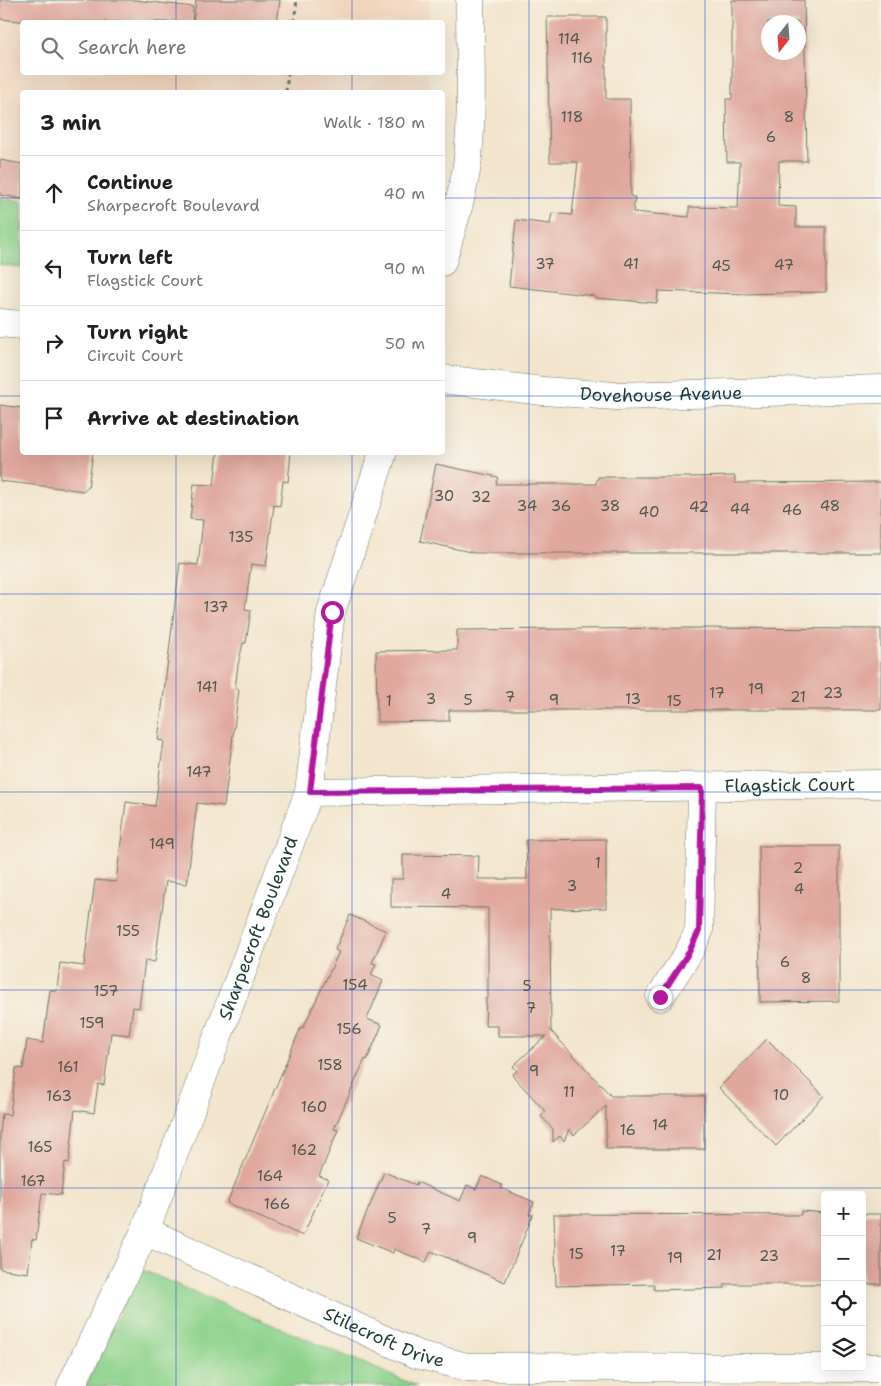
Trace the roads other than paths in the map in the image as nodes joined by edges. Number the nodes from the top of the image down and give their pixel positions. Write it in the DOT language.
graph roads {
  1 [pos="470,0"];
  2 [pos="445,252"];
  3 [pos="0,323"];
  4 [pos="20,325"];
  5 [pos="445,379"];
  6 [pos="881,389"];
  7 [pos="381,455"];
  8 [pos="881,784"];
  9 [pos="702,788"];
  10 [pos="310,792"];
  11 [pos="660,997"];
  12 [pos="145,1231"];
  13 [pos="881,1368"];
  14 [pos="71,1386"];
  1 -- 2 [label="street"];
  3 -- 4 [label="street"];
  5 -- 6 [label="street, Dovehouse Avenue"];
  7 -- 10 [label="street, Sharpecroft Boulevard"];
  8 -- 9 [label="street, Flagstick Court"];
  9 -- 10 [label="street, Flagstick Court"];
  9 -- 11 [label="street"];
  10 -- 12 [label="street, Sharpecroft Boulevard"];
  12 -- 13 [label="street, Stilecroft Drive"];
  12 -- 14 [label="street, Sharpecroft Boulevard"];
}
